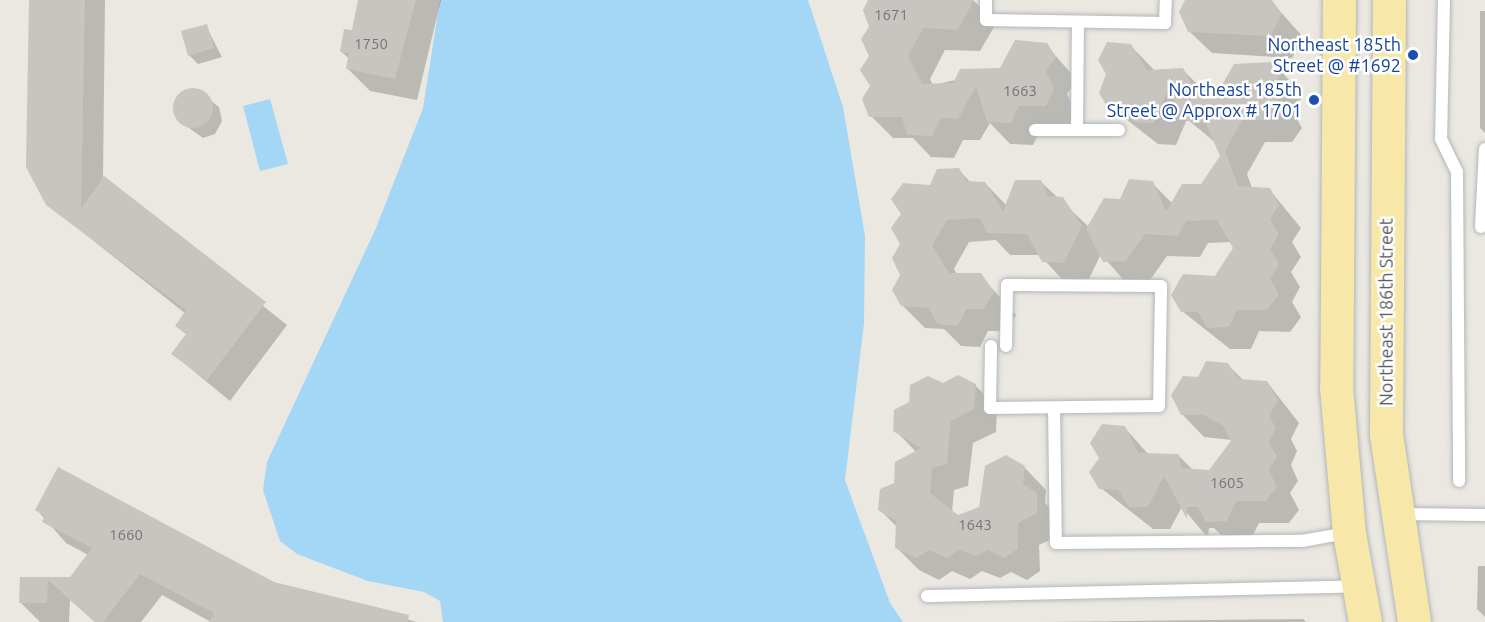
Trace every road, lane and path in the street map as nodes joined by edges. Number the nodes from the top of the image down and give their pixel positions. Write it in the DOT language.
graph roads {
  1 [pos="986,0"];
  2 [pos="1166,0"];
  3 [pos="1339,0"];
  4 [pos="1389,0"];
  5 [pos="1444,0"];
  6 [pos="1078,22"];
  7 [pos="1035,130"];
  8 [pos="1077,130"];
  9 [pos="1119,130"];
  10 [pos="1485,149"];
  11 [pos="1481,227"];
  12 [pos="991,346"];
  13 [pos="1006,346"];
  14 [pos="1054,408"];
  15 [pos="1341,459"];
  16 [pos="1459,480"];
  17 [pos="1395,514"];
  18 [pos="1485,515"];
  19 [pos="1349,533"];
  20 [pos="1357,586"];
  21 [pos="927,596"];
  22 [pos="1412,615"];
  23 [pos="1365,622"];
  1 -- 6 [label="lane"];
  2 -- 6 [label="lane"];
  3 -- 15 [label="main road"];
  4 -- 17 [label="main road, Northeast 186th Street"];
  5 -- 16 [label="lane"];
  6 -- 8 [label="lane"];
  7 -- 8 [label="lane"];
  8 -- 9 [label="lane"];
  10 -- 11 [label="lane"];
  12 -- 14 [label="lane"];
  13 -- 14 [label="lane"];
  14 -- 19 [label="lane"];
  15 -- 17 [label="main road"];
  15 -- 19 [label="main road"];
  17 -- 18 [label="lane"];
  17 -- 22 [label="main road, Northeast 186th Street"];
  19 -- 20 [label="main road"];
  19 -- 22 [label="main road"];
  20 -- 21 [label="lane"];
  20 -- 23 [label="main road"];
}
